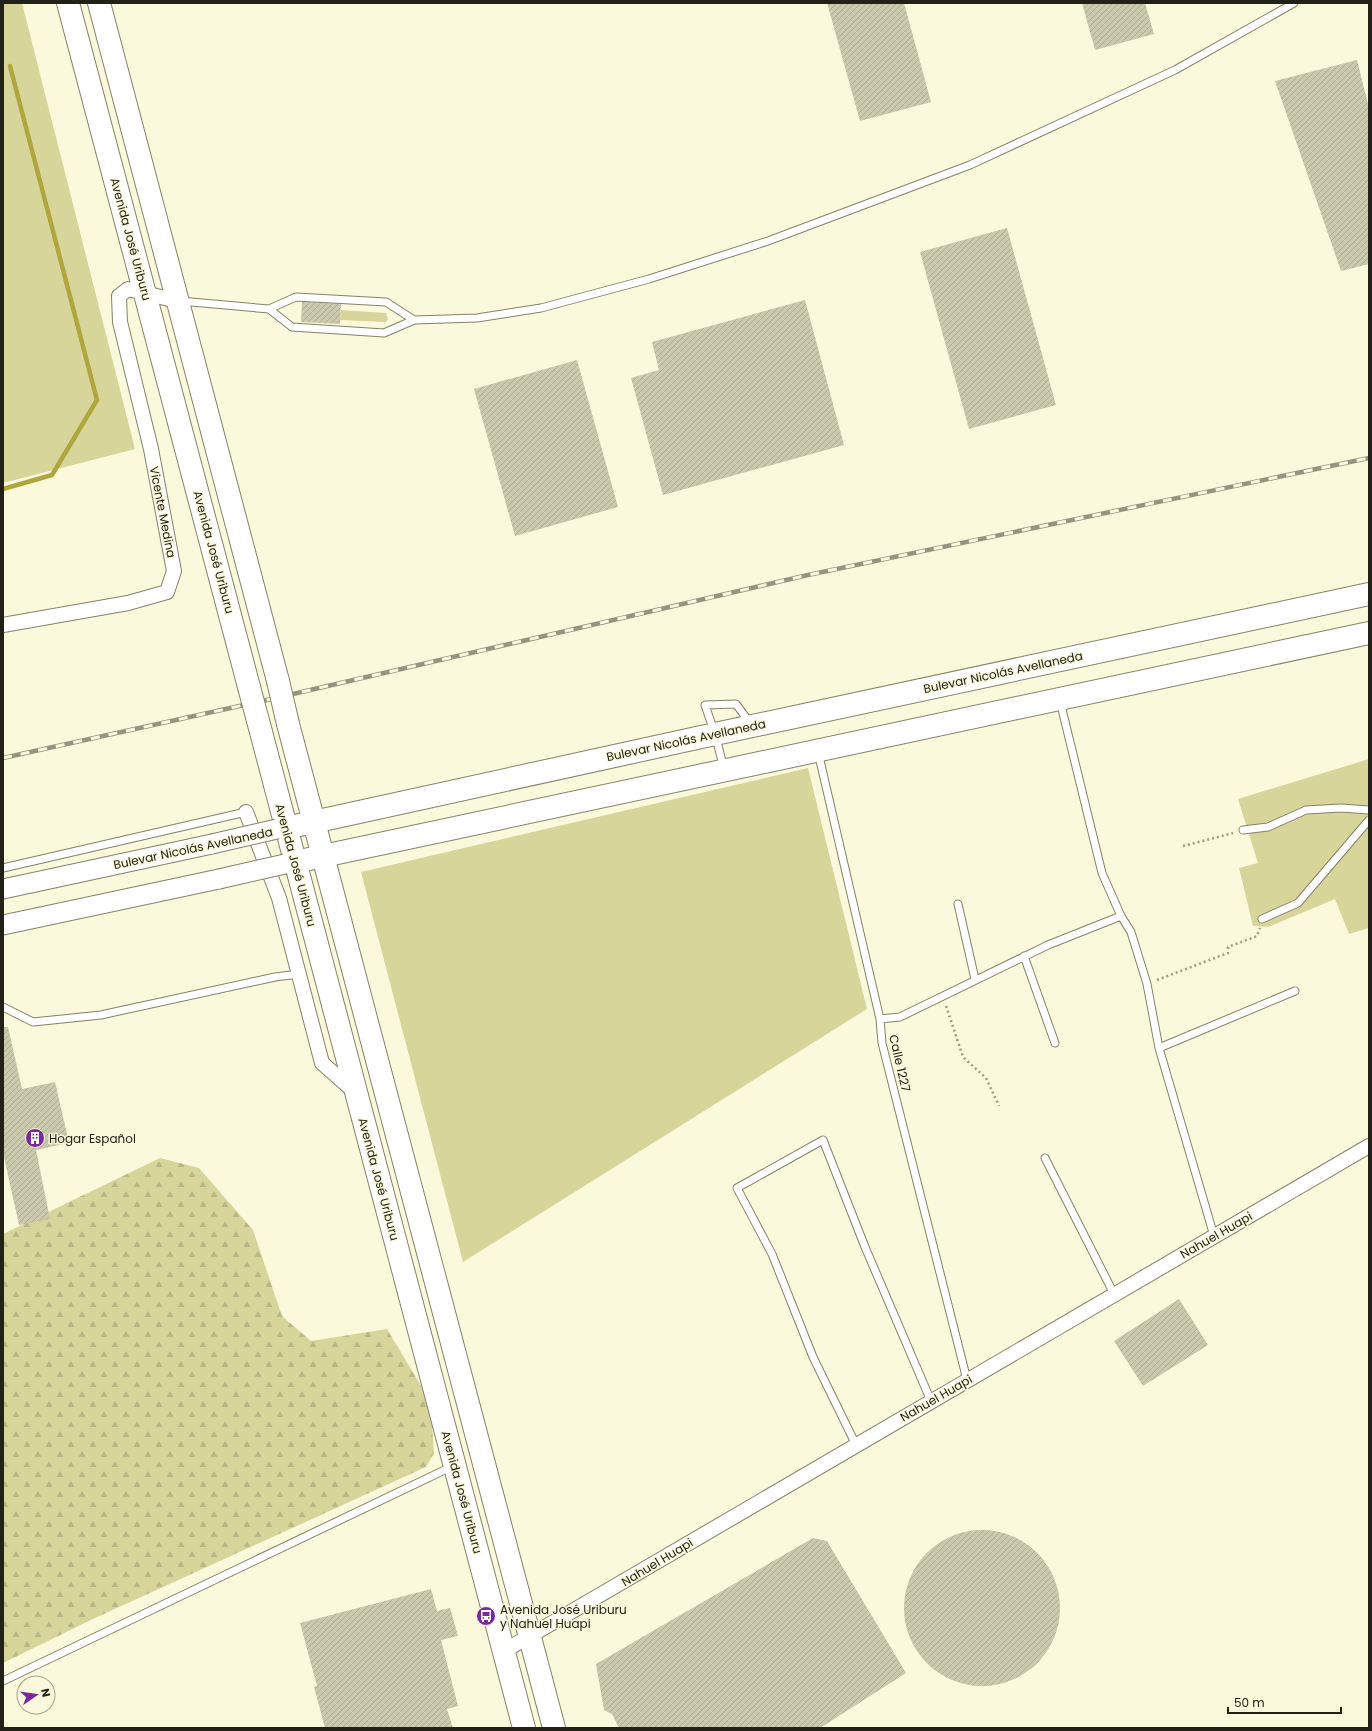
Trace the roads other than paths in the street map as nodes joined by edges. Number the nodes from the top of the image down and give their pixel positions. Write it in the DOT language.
graph roads {
  1 [pos="68,3"];
  2 [pos="99,3"];
  3 [pos="1294,3"];
  4 [pos="145,292"];
  5 [pos="177,301"];
  6 [pos="269,308"];
  7 [pos="414,320"];
  8 [pos="1369,594"];
  9 [pos="3,625"];
  10 [pos="1369,633"];
  11 [pos="1060,699"];
  12 [pos="752,726"];
  13 [pos="715,734"];
  14 [pos="818,750"];
  15 [pos="724,770"];
  16 [pos="1369,810"];
  17 [pos="246,812"];
  18 [pos="1369,820"];
  19 [pos="314,821"];
  20 [pos="282,828"];
  21 [pos="1243,830"];
  22 [pos="323,856"];
  23 [pos="290,863"];
  24 [pos="3,868"];
  25 [pos="3,890"];
  26 [pos="958,904"];
  27 [pos="1121,916"];
  28 [pos="1262,919"];
  29 [pos="3,925"];
  30 [pos="1024,956"];
  31 [pos="299,974"];
  32 [pos="975,979"];
  33 [pos="1296,991"];
  34 [pos="3,1007"];
  35 [pos="880,1019"];
  36 [pos="1055,1043"];
  37 [pos="1159,1048"];
  38 [pos="356,1093"];
  39 [pos="1369,1146"];
  40 [pos="1045,1158"];
  41 [pos="1214,1236"];
  42 [pos="1114,1294"];
  43 [pos="967,1380"];
  44 [pos="931,1401"];
  45 [pos="856,1445"];
  46 [pos="454,1465"];
  47 [pos="530,1637"];
  48 [pos="504,1651"];
  49 [pos="3,1681"];
  50 [pos="524,1728"];
  51 [pos="554,1728"];
  1 -- 4 [label="main road, Avenida José Uriburu"];
  2 -- 5 [label="main road"];
  3 -- 7 [label="lane"];
  4 -- 5 [label="street"];
  4 -- 9 [label="street, Vicente Medina"];
  4 -- 20 [label="main road, Avenida José Uriburu, bridge"];
  5 -- 6 [label="lane"];
  5 -- 19 [label="main road, bridge"];
  6 -- 7 [label="lane"];
  6 -- 7 [label="lane"];
  8 -- 12 [label="main road, Bulevar Nicolás Avellaneda"];
  10 -- 11 [label="main road"];
  11 -- 14 [label="main road"];
  11 -- 27 [label="lane"];
  12 -- 13 [label="main road, Bulevar Nicolás Avellaneda"];
  12 -- 13 [label="lane"];
  13 -- 15 [label="lane"];
  13 -- 19 [label="main road, Bulevar Nicolás Avellaneda"];
  14 -- 15 [label="main road"];
  14 -- 35 [label="lane, Calle 1227"];
  15 -- 22 [label="main road"];
  16 -- 21 [label="lane"];
  17 -- 24 [label="lane"];
  17 -- 31 [label="street"];
  18 -- 28 [label="lane"];
  19 -- 20 [label="main road, Bulevar Nicolás Avellaneda"];
  19 -- 22 [label="main road"];
  20 -- 23 [label="main road, Avenida José Uriburu"];
  20 -- 25 [label="main road, Bulevar Nicolás Avellaneda, bridge"];
  22 -- 23 [label="main road"];
  22 -- 47 [label="main road"];
  23 -- 29 [label="main road, bridge"];
  23 -- 38 [label="main road, Avenida José Uriburu"];
  26 -- 32 [label="lane"];
  27 -- 30 [label="lane"];
  27 -- 37 [label="lane"];
  30 -- 32 [label="lane"];
  30 -- 36 [label="lane"];
  31 -- 34 [label="lane"];
  31 -- 38 [label="street"];
  32 -- 35 [label="lane"];
  33 -- 37 [label="lane"];
  35 -- 43 [label="lane, Calle 1227"];
  37 -- 41 [label="lane"];
  38 -- 46 [label="main road, Avenida José Uriburu"];
  39 -- 41 [label="street, Nahuel Huapi"];
  40 -- 42 [label="lane"];
  41 -- 42 [label="street, Nahuel Huapi"];
  42 -- 43 [label="street, Nahuel Huapi"];
  43 -- 44 [label="street, Nahuel Huapi"];
  44 -- 45 [label="street, Nahuel Huapi"];
  44 -- 45 [label="lane"];
  45 -- 47 [label="street, Nahuel Huapi"];
  46 -- 48 [label="main road, Avenida José Uriburu"];
  46 -- 49 [label="lane"];
  47 -- 48 [label="street, Nahuel Huapi"];
  47 -- 51 [label="main road"];
  48 -- 50 [label="main road, Avenida José Uriburu"];
}
